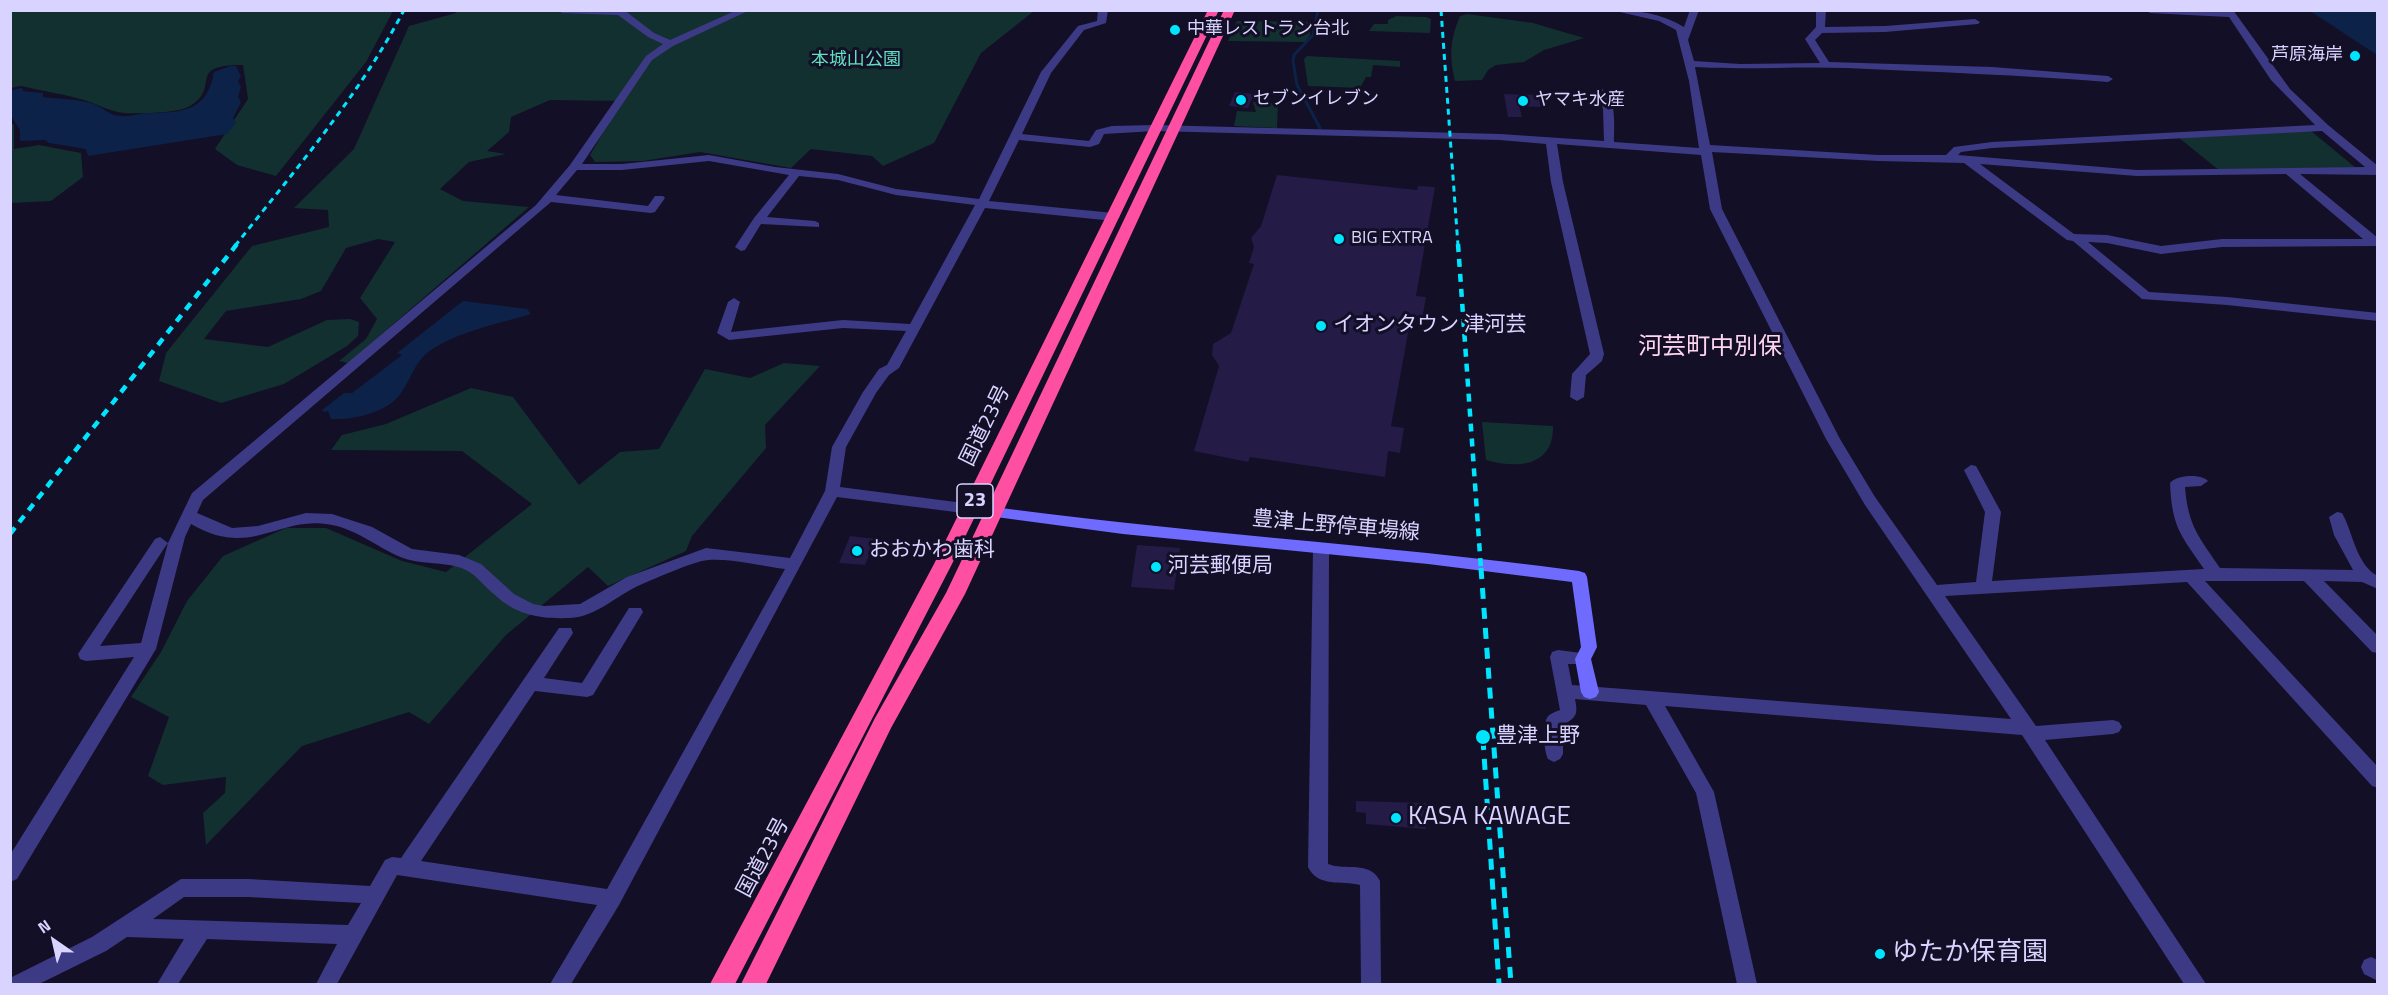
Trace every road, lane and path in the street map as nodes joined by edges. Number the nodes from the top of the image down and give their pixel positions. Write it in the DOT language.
graph roads {
  1 [pos="562,10"];
  2 [pos="746,10"];
  3 [pos="1103,10"];
  4 [pos="1214,10"];
  5 [pos="1230,10"];
  6 [pos="1615,10"];
  7 [pos="1695,10"];
  8 [pos="1821,10"];
  9 [pos="2150,10"];
  10 [pos="2230,12"];
  11 [pos="1975,22"];
  12 [pos="1820,30"];
  13 [pos="1684,39"];
  14 [pos="670,44"];
  15 [pos="1689,64"];
  16 [pos="1826,65"];
  17 [pos="2108,80"];
  18 [pos="1602,92"];
  19 [pos="1155,128"];
  20 [pos="1174,128"];
  21 [pos="2323,128"];
  22 [pos="1015,136"];
  23 [pos="1551,139"];
  24 [pos="1609,144"];
  25 [pos="1705,150"];
  26 [pos="1949,158"];
  27 [pos="1968,160"];
  28 [pos="574,167"];
  29 [pos="2377,171"];
  30 [pos="2290,172"];
  31 [pos="796,173"];
  32 [pos="548,198"];
  33 [pos="659,198"];
  34 [pos="982,204"];
  35 [pos="1114,217"];
  36 [pos="758,220"];
  37 [pos="815,225"];
  38 [pos="2078,239"];
  39 [pos="2376,242"];
  40 [pos="741,248"];
  41 [pos="734,302"];
  42 [pos="2378,317"];
  43 [pos="914,328"];
  44 [pos="1577,397"];
  45 [pos="1971,470"];
  46 [pos="2201,481"];
  47 [pos="832,491"];
  48 [pos="971,509"];
  49 [pos="993,513"];
  50 [pos="188,515"];
  51 [pos="2337,517"];
  52 [pos="160,543"];
  53 [pos="1321,549"];
  54 [pos="795,564"];
  55 [pos="2216,574"];
  56 [pos="2190,575"];
  57 [pos="2308,575"];
  58 [pos="2371,579"];
  59 [pos="1983,588"];
  60 [pos="1932,591"];
  61 [pos="635,612"];
  62 [pos="565,633"];
  63 [pos="2378,647"];
  64 [pos="148,649"];
  65 [pos="1583,659"];
  66 [pos="531,683"];
  67 [pos="1564,691"];
  68 [pos="1590,692"];
  69 [pos="1652,698"];
  70 [pos="2113,727"];
  71 [pos="2029,731"];
  72 [pos="1554,754"];
  73 [pos="2378,780"];
  74 [pos="405,867"];
  75 [pos="10,873"];
  76 [pos="375,895"];
  77 [pos="612,900"];
  78 [pos="122,927"];
  79 [pos="202,929"];
  80 [pos="352,935"];
  81 [pos="19,984"];
  82 [pos="167,984"];
  83 [pos="326,984"];
  84 [pos="560,984"];
  85 [pos="722,984"];
  86 [pos="753,984"];
  87 [pos="1371,984"];
  88 [pos="1747,984"];
  89 [pos="2196,984"];
  1 -- 14 [label="street"];
  2 -- 14 [label="street"];
  3 -- 22 [label="street"];
  4 -- 19 [label="highway, 国道23号 / 23"];
  5 -- 20 [label="highway, 23"];
  6 -- 13 [label="street"];
  7 -- 13 [label="street"];
  8 -- 12 [label="street"];
  9 -- 10 [label="street"];
  10 -- 21 [label="street"];
  11 -- 12 [label="street"];
  12 -- 16 [label="street"];
  13 -- 15 [label="street"];
  14 -- 28 [label="street"];
  15 -- 16 [label="street"];
  15 -- 25 [label="street"];
  16 -- 17 [label="street"];
  18 -- 24 [label="street"];
  19 -- 20 [label="street"];
  19 -- 22 [label="street"];
  19 -- 35 [label="highway, 国道23号 / 23"];
  20 -- 23 [label="street"];
  20 -- 49 [label="highway, 23"];
  21 -- 26 [label="street"];
  21 -- 29 [label="street"];
  22 -- 34 [label="street"];
  23 -- 24 [label="street"];
  23 -- 44 [label="street"];
  24 -- 25 [label="street"];
  25 -- 26 [label="street"];
  25 -- 60 [label="street"];
  26 -- 27 [label="street"];
  27 -- 30 [label="street"];
  27 -- 38 [label="street"];
  28 -- 31 [label="street"];
  28 -- 32 [label="street"];
  29 -- 30 [label="street"];
  30 -- 39 [label="street"];
  31 -- 34 [label="street"];
  31 -- 36 [label="street"];
  32 -- 33 [label="street"];
  32 -- 50 [label="street"];
  34 -- 35 [label="street"];
  34 -- 43 [label="street"];
  35 -- 48 [label="highway, 国道23号 / 23"];
  36 -- 37 [label="street"];
  36 -- 40 [label="street"];
  38 -- 39 [label="street"];
  38 -- 42 [label="street"];
  41 -- 43 [label="street"];
  43 -- 47 [label="street"];
  45 -- 59 [label="street"];
  46 -- 55 [label="street"];
  47 -- 48 [label="street"];
  47 -- 54 [label="street"];
  48 -- 49 [label="main road, 豊津上野停車場線"];
  48 -- 85 [label="highway, 国道23号 / 23"];
  49 -- 53 [label="main road, 豊津上野停車場線"];
  49 -- 86 [label="highway, 23"];
  50 -- 54 [label="street"];
  50 -- 64 [label="street"];
  51 -- 58 [label="street"];
  52 -- 64 [label="street"];
  53 -- 65 [label="main road, 豊津上野停車場線"];
  53 -- 87 [label="street"];
  54 -- 77 [label="street"];
  55 -- 56 [label="street"];
  55 -- 57 [label="street"];
  56 -- 59 [label="street"];
  56 -- 73 [label="street"];
  57 -- 58 [label="street"];
  57 -- 63 [label="street"];
  59 -- 60 [label="street"];
  60 -- 71 [label="street"];
  61 -- 66 [label="street"];
  62 -- 66 [label="street"];
  64 -- 75 [label="street"];
  65 -- 67 [label="street"];
  65 -- 68 [label="main road, 豊津上野停車場線"];
  66 -- 74 [label="street"];
  67 -- 68 [label="street"];
  67 -- 72 [label="street"];
  68 -- 69 [label="street"];
  69 -- 71 [label="street"];
  69 -- 88 [label="street"];
  70 -- 71 [label="street"];
  71 -- 89 [label="street"];
  74 -- 76 [label="street"];
  74 -- 77 [label="street"];
  76 -- 78 [label="street"];
  76 -- 80 [label="street"];
  77 -- 84 [label="street"];
  78 -- 79 [label="street"];
  78 -- 81 [label="street"];
  79 -- 80 [label="street"];
  79 -- 82 [label="street"];
  80 -- 83 [label="street"];
}
